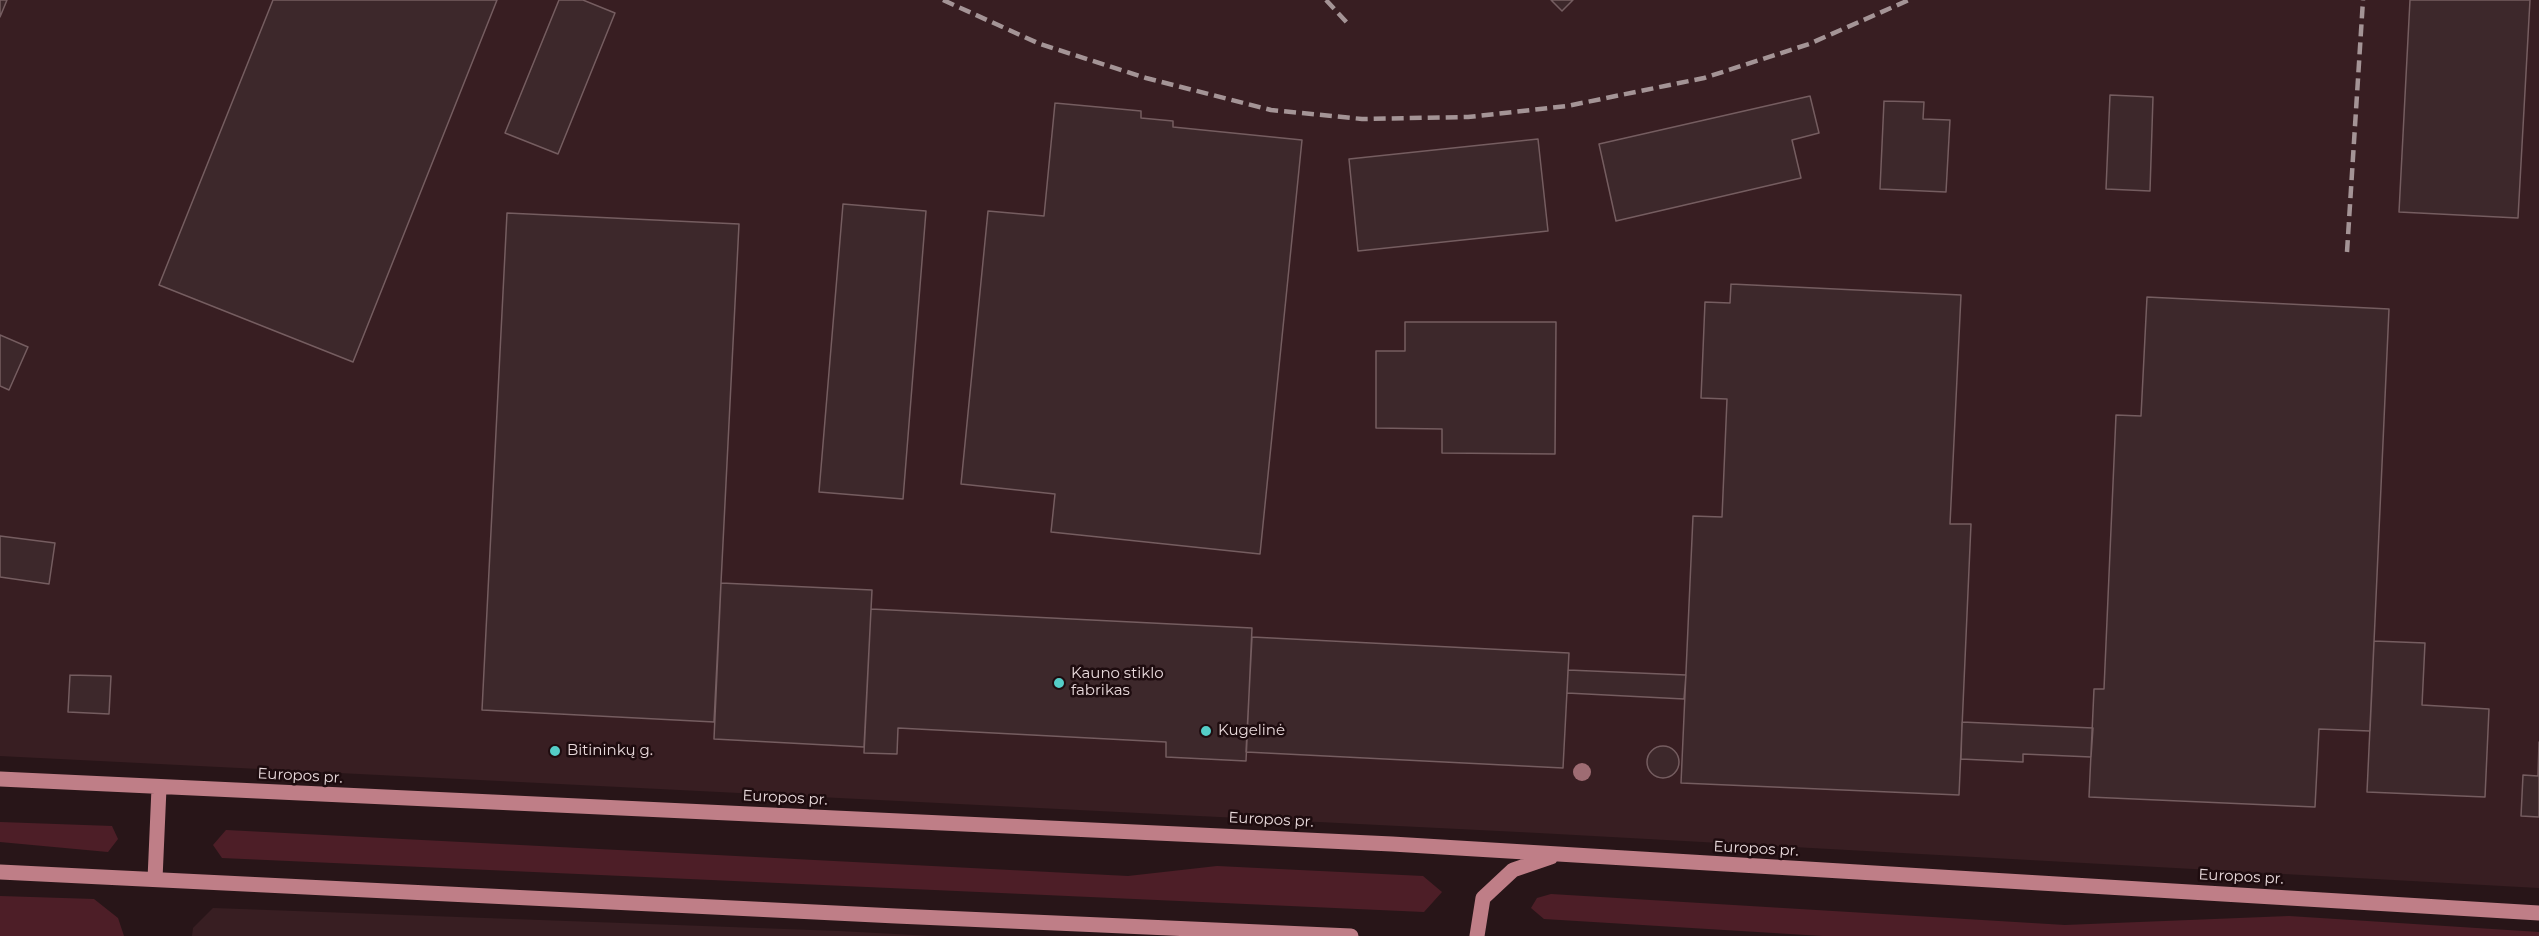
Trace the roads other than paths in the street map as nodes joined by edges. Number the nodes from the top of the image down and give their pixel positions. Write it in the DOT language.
graph roads {
  1 [pos="0,779"];
  2 [pos="159,788"];
  3 [pos="1557,855"];
  4 [pos="0,872"];
  5 [pos="155,879"];
  6 [pos="2539,913"];
  7 [pos="1351,936"];
  8 [pos="1477,936"];
  1 -- 2 [label="main road, Europos pr."];
  2 -- 3 [label="main road, Europos pr."];
  2 -- 5 [label="main road"];
  3 -- 6 [label="main road, Europos pr."];
  3 -- 8 [label="main road"];
  4 -- 5 [label="main road"];
  5 -- 7 [label="main road"];
}
